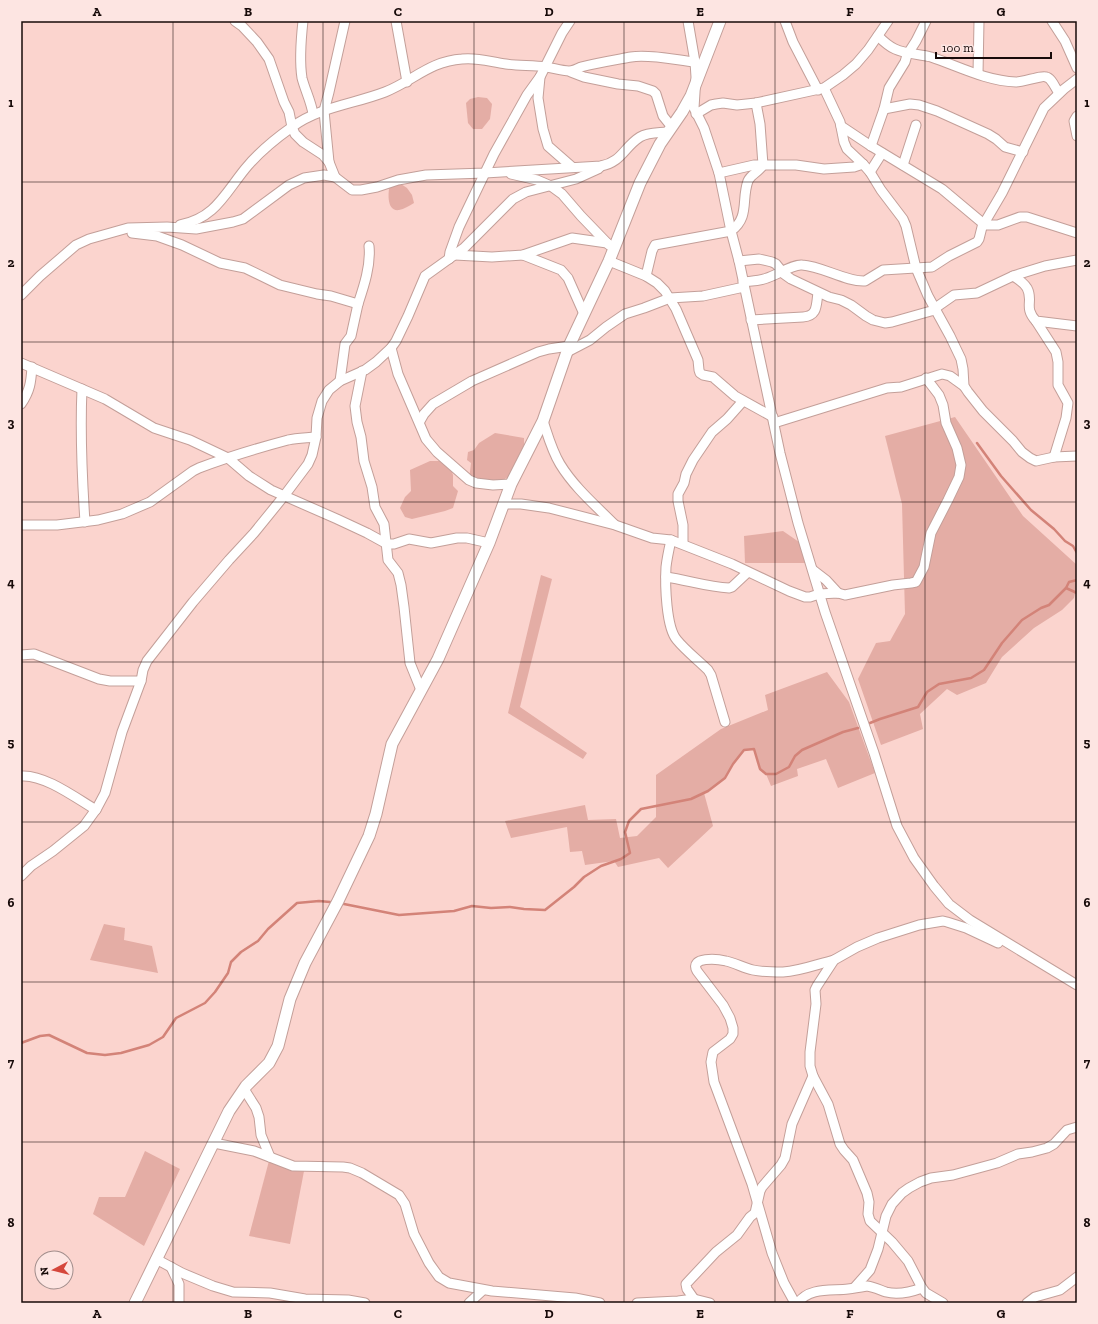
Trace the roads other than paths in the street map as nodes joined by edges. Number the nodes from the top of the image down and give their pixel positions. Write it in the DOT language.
graph roads {
  1 [pos="235,21"];
  2 [pos="303,21"];
  3 [pos="345,21"];
  4 [pos="396,21"];
  5 [pos="570,21"];
  6 [pos="688,21"];
  7 [pos="720,21"];
  8 [pos="785,21"];
  9 [pos="888,21"];
  10 [pos="926,21"];
  11 [pos="980,21"];
  12 [pos="1052,21"];
  13 [pos="878,36"];
  14 [pos="908,52"];
  15 [pos="694,62"];
  16 [pos="545,67"];
  17 [pos="1077,68"];
  18 [pos="571,72"];
  19 [pos="978,74"];
  20 [pos="540,77"];
  21 [pos="1077,79"];
  22 [pos="407,82"];
  23 [pos="695,87"];
  24 [pos="821,89"];
  25 [pos="1059,93"];
  26 [pos="756,103"];
  27 [pos="884,109"];
  28 [pos="324,111"];
  29 [pos="313,114"];
  30 [pos="696,114"];
  31 [pos="1077,116"];
  32 [pos="916,125"];
  33 [pos="841,126"];
  34 [pos="292,127"];
  35 [pos="669,129"];
  36 [pos="1077,136"];
  37 [pos="871,146"];
  38 [pos="882,152"];
  39 [pos="1023,152"];
  40 [pos="329,162"];
  41 [pos="863,164"];
  42 [pos="763,165"];
  43 [pos="903,165"];
  44 [pos="601,166"];
  45 [pos="572,167"];
  46 [pos="500,171"];
  47 [pos="485,172"];
  48 [pos="870,172"];
  49 [pos="719,173"];
  50 [pos="335,177"];
  51 [pos="551,186"];
  52 [pos="985,225"];
  53 [pos="167,227"];
  54 [pos="731,231"];
  55 [pos="115,232"];
  56 [pos="1077,233"];
  57 [pos="369,246"];
  58 [pos="610,246"];
  59 [pos="523,255"];
  60 [pos="452,257"];
  61 [pos="1077,260"];
  62 [pos="609,261"];
  63 [pos="739,261"];
  64 [pos="916,268"];
  65 [pos="783,272"];
  66 [pos="646,276"];
  67 [pos="1013,276"];
  68 [pos="743,284"];
  69 [pos="818,293"];
  70 [pos="21,295"];
  71 [pos="670,298"];
  72 [pos="358,304"];
  73 [pos="934,309"];
  74 [pos="584,314"];
  75 [pos="751,320"];
  76 [pos="1036,321"];
  77 [pos="1077,326"];
  78 [pos="390,348"];
  79 [pos="568,349"];
  80 [pos="21,363"];
  81 [pos="32,367"];
  82 [pos="362,371"];
  83 [pos="926,378"];
  84 [pos="340,381"];
  85 [pos="964,386"];
  86 [pos="82,388"];
  87 [pos="744,401"];
  88 [pos="21,404"];
  89 [pos="773,420"];
  90 [pos="420,421"];
  91 [pos="543,421"];
  92 [pos="316,437"];
  93 [pos="1077,456"];
  94 [pos="1054,457"];
  95 [pos="228,458"];
  96 [pos="511,484"];
  97 [pos="284,496"];
  98 [pos="503,504"];
  99 [pos="84,522"];
  100 [pos="21,525"];
  101 [pos="615,525"];
  102 [pos="671,540"];
  103 [pos="489,543"];
  104 [pos="387,544"];
  105 [pos="683,544"];
  106 [pos="813,570"];
  107 [pos="748,572"];
  108 [pos="666,577"];
  109 [pos="838,593"];
  110 [pos="819,594"];
  111 [pos="21,655"];
  112 [pos="141,681"];
  113 [pos="421,690"];
  114 [pos="725,722"];
  115 [pos="21,776"];
  116 [pos="96,810"];
  117 [pos="21,876"];
  118 [pos="1022,952"];
  119 [pos="834,960"];
  120 [pos="1077,985"];
  121 [pos="813,1076"];
  122 [pos="244,1089"];
  123 [pos="1077,1127"];
  124 [pos="214,1143"];
  125 [pos="270,1157"];
  126 [pos="757,1202"];
  127 [pos="883,1232"];
  128 [pos="156,1259"];
  129 [pos="170,1267"];
  130 [pos="1077,1277"];
  131 [pos="855,1287"];
  132 [pos="922,1288"];
  133 [pos="483,1290"];
  134 [pos="694,1299"];
  135 [pos="135,1303"];
  136 [pos="179,1303"];
  137 [pos="365,1303"];
  138 [pos="469,1303"];
  139 [pos="600,1303"];
  140 [pos="637,1303"];
  141 [pos="710,1303"];
  142 [pos="794,1303"];
  143 [pos="798,1303"];
  144 [pos="943,1303"];
  145 [pos="1027,1303"];
  1 -- 34 [label="street"];
  2 -- 29 [label="street"];
  3 -- 28 [label="street"];
  4 -- 22 [label="street"];
  5 -- 16 [label="street"];
  6 -- 15 [label="street"];
  7 -- 23 [label="street"];
  8 -- 24 [label="street"];
  9 -- 13 [label="street"];
  10 -- 14 [label="street"];
  11 -- 19 [label="street"];
  12 -- 17 [label="street"];
  13 -- 14 [label="street"];
  13 -- 24 [label="street"];
  14 -- 19 [label="street"];
  14 -- 27 [label="street"];
  15 -- 18 [label="street"];
  15 -- 23 [label="street"];
  16 -- 18 [label="street"];
  16 -- 20 [label="street"];
  16 -- 22 [label="street"];
  18 -- 35 [label="street"];
  19 -- 25 [label="street"];
  20 -- 45 [label="street"];
  20 -- 47 [label="street"];
  21 -- 25 [label="street"];
  22 -- 28 [label="street"];
  23 -- 30 [label="street"];
  23 -- 35 [label="street"];
  24 -- 26 [label="street"];
  24 -- 33 [label="street"];
  25 -- 39 [label="street"];
  26 -- 30 [label="street"];
  26 -- 42 [label="street"];
  27 -- 37 [label="street"];
  27 -- 39 [label="street"];
  28 -- 29 [label="street"];
  28 -- 40 [label="street"];
  29 -- 34 [label="street"];
  30 -- 49 [label="street"];
  31 -- 36 [label="street"];
  32 -- 43 [label="street"];
  33 -- 37 [label="street"];
  33 -- 41 [label="street"];
  34 -- 40 [label="street"];
  34 -- 53 [label="street"];
  35 -- 44 [label="street"];
  35 -- 58 [label="street"];
  37 -- 38 [label="street"];
  38 -- 43 [label="street"];
  38 -- 48 [label="street"];
  39 -- 52 [label="street"];
  40 -- 50 [label="street"];
  41 -- 42 [label="street"];
  41 -- 48 [label="street"];
  42 -- 49 [label="street"];
  42 -- 54 [label="street"];
  43 -- 52 [label="street"];
  44 -- 45 [label="street"];
  44 -- 51 [label="street"];
  45 -- 46 [label="street"];
  46 -- 47 [label="street"];
  46 -- 51 [label="street"];
  47 -- 50 [label="street"];
  47 -- 60 [label="street"];
  48 -- 64 [label="street"];
  49 -- 54 [label="street"];
  50 -- 53 [label="street"];
  51 -- 58 [label="street"];
  51 -- 60 [label="street"];
  52 -- 56 [label="street"];
  52 -- 64 [label="street"];
  53 -- 55 [label="street"];
  54 -- 63 [label="street"];
  54 -- 66 [label="street"];
  55 -- 70 [label="street"];
  55 -- 72 [label="street"];
  57 -- 72 [label="street"];
  58 -- 59 [label="street"];
  58 -- 62 [label="street"];
  59 -- 60 [label="street"];
  59 -- 74 [label="street"];
  60 -- 78 [label="street"];
  61 -- 67 [label="street"];
  62 -- 66 [label="street"];
  62 -- 74 [label="street"];
  63 -- 65 [label="street"];
  63 -- 68 [label="street"];
  64 -- 65 [label="street"];
  64 -- 73 [label="street"];
  65 -- 68 [label="street"];
  65 -- 69 [label="street"];
  66 -- 71 [label="street"];
  67 -- 73 [label="street"];
  67 -- 76 [label="street"];
  68 -- 71 [label="street"];
  68 -- 75 [label="street"];
  69 -- 73 [label="street"];
  69 -- 75 [label="street"];
  71 -- 79 [label="street"];
  71 -- 87 [label="street"];
  72 -- 84 [label="street"];
  73 -- 85 [label="street"];
  74 -- 79 [label="street"];
  75 -- 89 [label="street"];
  76 -- 77 [label="street"];
  76 -- 94 [label="street"];
  78 -- 82 [label="street"];
  78 -- 90 [label="street"];
  79 -- 90 [label="street"];
  79 -- 91 [label="street"];
  80 -- 81 [label="street"];
  81 -- 86 [label="street"];
  81 -- 88 [label="street"];
  82 -- 84 [label="street"];
  82 -- 104 [label="street"];
  83 -- 85 [label="street"];
  83 -- 89 [label="street"];
  83 -- 109 [label="street"];
  84 -- 92 [label="street"];
  85 -- 94 [label="street"];
  86 -- 95 [label="street"];
  86 -- 99 [label="street"];
  87 -- 89 [label="street"];
  87 -- 105 [label="street"];
  89 -- 106 [label="street"];
  90 -- 96 [label="street"];
  91 -- 96 [label="street"];
  91 -- 101 [label="street"];
  92 -- 95 [label="street"];
  92 -- 97 [label="street"];
  93 -- 94 [label="street"];
  95 -- 97 [label="street"];
  95 -- 99 [label="street"];
  96 -- 98 [label="street"];
  97 -- 104 [label="street"];
  97 -- 112 [label="street"];
  98 -- 101 [label="street"];
  98 -- 103 [label="street"];
  99 -- 100 [label="street"];
  101 -- 102 [label="street"];
  102 -- 105 [label="street"];
  102 -- 108 [label="street"];
  103 -- 104 [label="street"];
  103 -- 113 [label="street"];
  104 -- 113 [label="street"];
  105 -- 107 [label="street"];
  106 -- 109 [label="street"];
  106 -- 110 [label="street"];
  107 -- 108 [label="street"];
  107 -- 110 [label="street"];
  108 -- 114 [label="street"];
  109 -- 110 [label="street"];
  110 -- 118 [label="street"];
  111 -- 112 [label="street"];
  112 -- 116 [label="street"];
  113 -- 122 [label="street"];
  115 -- 116 [label="street"];
  116 -- 117 [label="street"];
  118 -- 119 [label="street"];
  118 -- 120 [label="street"];
  119 -- 121 [label="street"];
  119 -- 126 [label="street"];
  121 -- 126 [label="street"];
  121 -- 127 [label="street"];
  122 -- 124 [label="street"];
  122 -- 125 [label="street"];
  123 -- 127 [label="street"];
  124 -- 125 [label="street"];
  124 -- 128 [label="street"];
  125 -- 133 [label="street"];
  126 -- 134 [label="street"];
  126 -- 142 [label="street"];
  127 -- 131 [label="street"];
  127 -- 132 [label="street"];
  128 -- 129 [label="street"];
  128 -- 135 [label="street"];
  129 -- 136 [label="street"];
  129 -- 137 [label="street"];
  130 -- 145 [label="street"];
  131 -- 132 [label="street"];
  131 -- 143 [label="street"];
  132 -- 144 [label="street"];
  133 -- 138 [label="street"];
  133 -- 139 [label="street"];
  134 -- 140 [label="street"];
  134 -- 141 [label="street"];
}
